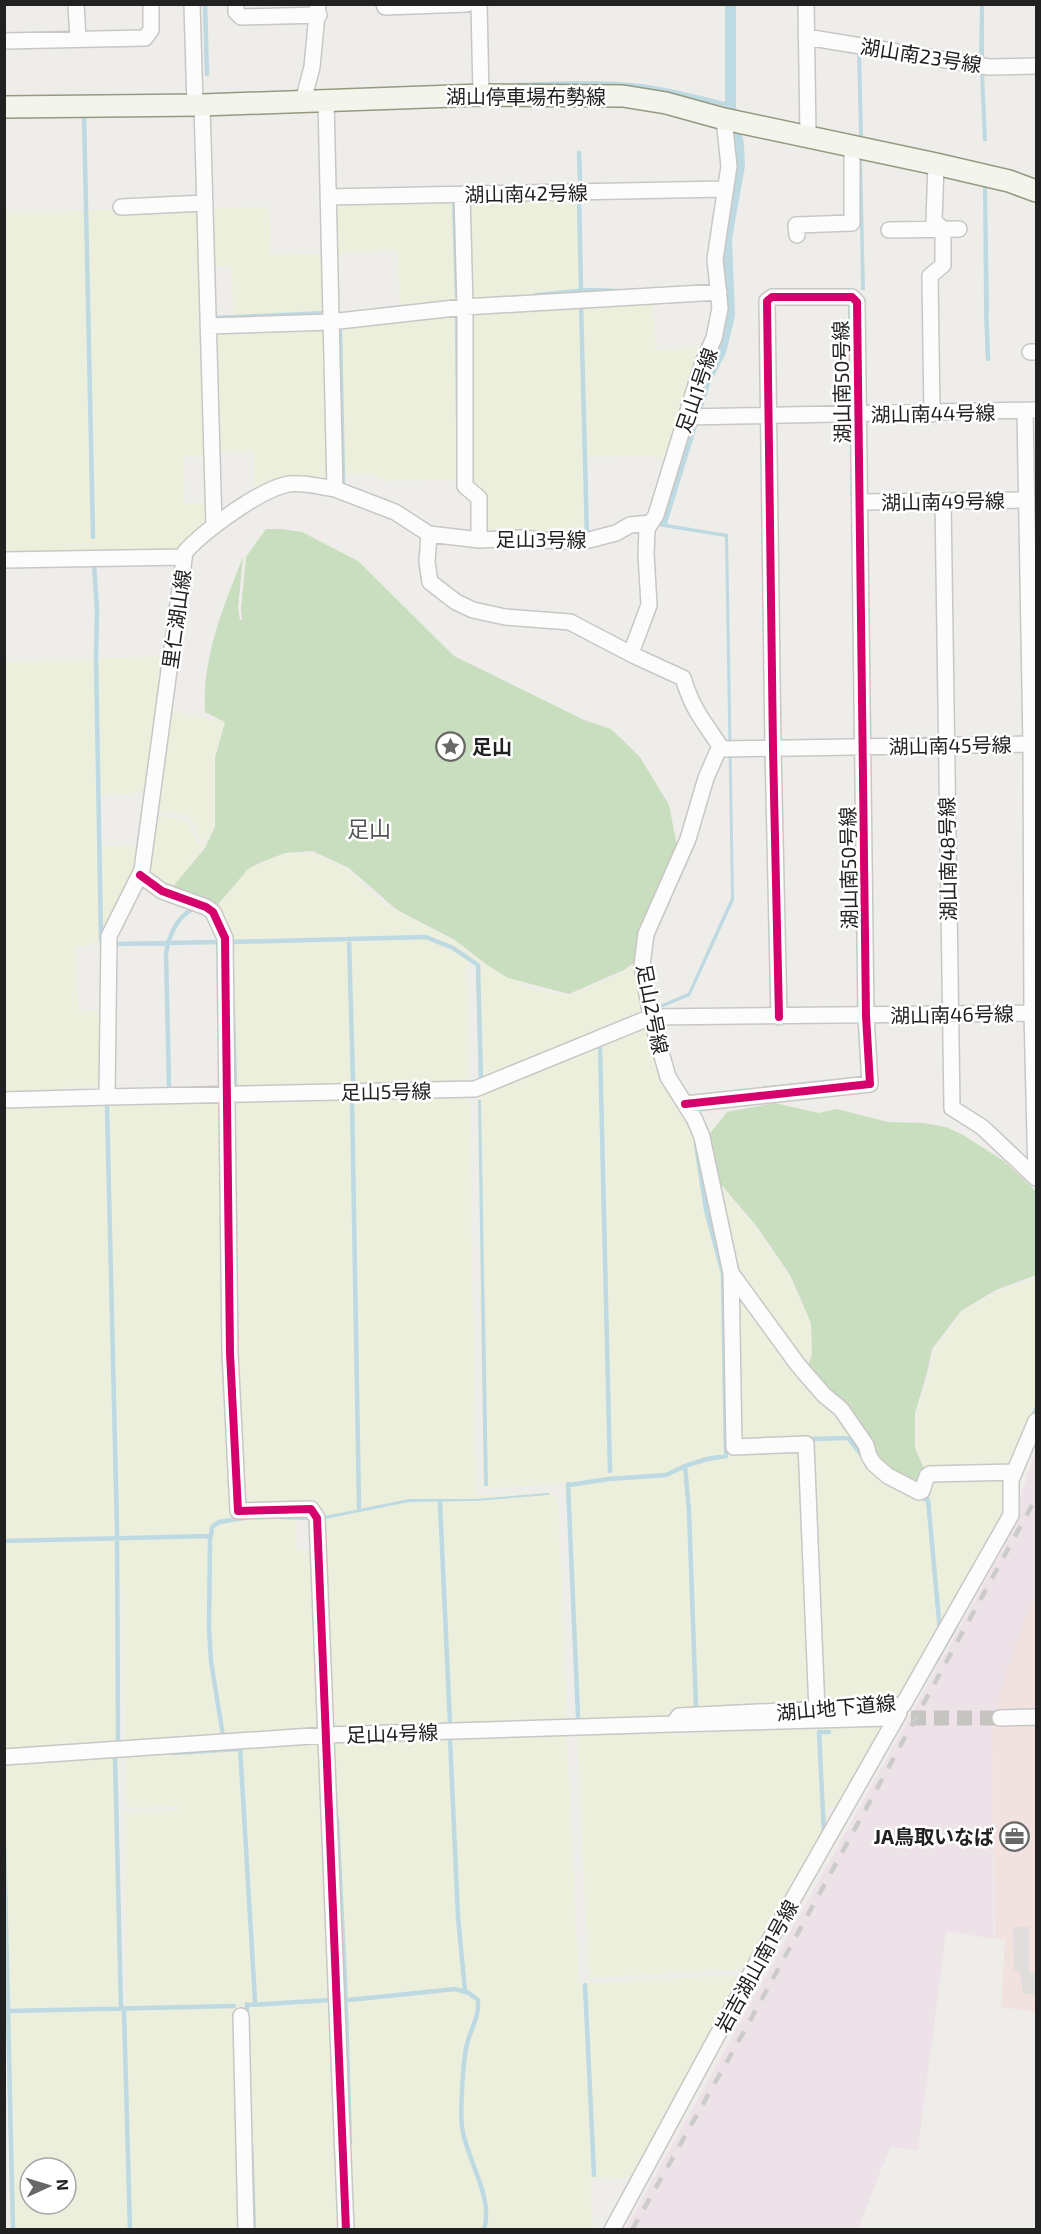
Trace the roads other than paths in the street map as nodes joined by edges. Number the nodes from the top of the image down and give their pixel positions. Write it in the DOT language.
graph roads {
  1 [pos="76,4"];
  2 [pos="151,4"];
  3 [pos="192,4"];
  4 [pos="236,4"];
  5 [pos="384,4"];
  6 [pos="467,4"];
  7 [pos="479,4"];
  8 [pos="806,4"];
  9 [pos="318,10"];
  10 [pos="806,37"];
  11 [pos="78,39"];
  12 [pos="4,41"];
  13 [pos="1036,66"];
  14 [pos="481,95"];
  15 [pos="303,100"];
  16 [pos="326,101"];
  17 [pos="198,105"];
  18 [pos="4,107"];
  19 [pos="724,119"];
  20 [pos="808,136"];
  21 [pos="852,146"];
  22 [pos="936,164"];
  23 [pos="724,189"];
  24 [pos="1036,191"];
  25 [pos="462,194"];
  26 [pos="328,197"];
  27 [pos="205,203"];
  28 [pos="121,207"];
  29 [pos="943,229"];
  30 [pos="959,229"];
  31 [pos="889,230"];
  32 [pos="797,234"];
  33 [pos="719,292"];
  34 [pos="465,307"];
  35 [pos="330,322"];
  36 [pos="208,326"];
  37 [pos="1031,411"];
  38 [pos="858,414"];
  39 [pos="932,414"];
  40 [pos="769,415"];
  41 [pos="692,417"];
  42 [pos="335,489"];
  43 [pos="1026,500"];
  44 [pos="943,501"];
  45 [pos="860,502"];
  46 [pos="651,523"];
  47 [pos="214,526"];
  48 [pos="429,534"];
  49 [pos="479,540"];
  50 [pos="184,557"];
  51 [pos="4,561"];
  52 [pos="630,653"];
  53 [pos="1034,744"];
  54 [pos="945,745"];
  55 [pos="720,746"];
  56 [pos="862,747"];
  57 [pos="773,749"];
  58 [pos="140,875"];
  59 [pos="1034,1013"];
  60 [pos="949,1014"];
  61 [pos="866,1016"];
  62 [pos="651,1017"];
  63 [pos="779,1017"];
  64 [pos="228,1093"];
  65 [pos="107,1097"];
  66 [pos="4,1101"];
  67 [pos="685,1104"];
  68 [pos="1036,1178"];
  69 [pos="731,1273"];
  70 [pos="1036,1421"];
  71 [pos="1014,1472"];
  72 [pos="903,1705"];
  73 [pos="817,1711"];
  74 [pos="1036,1717"];
  75 [pos="888,1718"];
  76 [pos="1000,1718"];
  77 [pos="673,1724"];
  78 [pos="326,1735"];
  79 [pos="4,1756"];
  80 [pos="241,2016"];
  81 [pos="246,2229"];
  82 [pos="346,2229"];
  83 [pos="612,2229"];
  1 -- 11 [label="street"];
  2 -- 11 [label="street"];
  3 -- 17 [label="street"];
  4 -- 9 [label="street"];
  5 -- 6 [label="street"];
  7 -- 14 [label="street"];
  8 -- 10 [label="street"];
  9 -- 15 [label="street"];
  10 -- 13 [label="street, 湖山南23号線"];
  10 -- 20 [label="street"];
  11 -- 12 [label="street"];
  14 -- 16 [label="main road, 湖山停車場布勢線"];
  14 -- 19 [label="main road, 湖山停車場布勢線"];
  15 -- 16 [label="main road, 湖山停車場布勢線"];
  15 -- 17 [label="main road, 湖山停車場布勢線"];
  16 -- 26 [label="street"];
  17 -- 18 [label="main road, 湖山停車場布勢線"];
  17 -- 27 [label="street"];
  19 -- 20 [label="main road, 湖山停車場布勢線"];
  19 -- 23 [label="street, 足山1号線"];
  20 -- 21 [label="main road, 湖山停車場布勢線"];
  21 -- 22 [label="main road, 湖山停車場布勢線"];
  21 -- 32 [label="street"];
  22 -- 24 [label="main road, 湖山停車場布勢線"];
  22 -- 29 [label="street"];
  23 -- 25 [label="street, 湖山南42号線"];
  23 -- 33 [label="street, 足山1号線"];
  25 -- 26 [label="street, 湖山南42号線"];
  25 -- 34 [label="street"];
  26 -- 35 [label="street"];
  27 -- 28 [label="street"];
  27 -- 36 [label="street"];
  29 -- 30 [label="street"];
  29 -- 31 [label="street"];
  29 -- 39 [label="street"];
  33 -- 34 [label="street"];
  33 -- 41 [label="street, 足山1号線"];
  34 -- 35 [label="street"];
  34 -- 49 [label="street"];
  35 -- 36 [label="street"];
  35 -- 42 [label="street"];
  36 -- 47 [label="street"];
  37 -- 39 [label="street, 湖山南44号線"];
  37 -- 43 [label="street"];
  38 -- 39 [label="street, 湖山南44号線"];
  38 -- 40 [label="street, 湖山南44号線"];
  38 -- 40 [label="street, 湖山南50号線"];
  38 -- 45 [label="street, 湖山南50号線"];
  40 -- 41 [label="street, 湖山南44号線"];
  40 -- 57 [label="street, 湖山南50号線"];
  41 -- 46 [label="street, 足山1号線"];
  42 -- 47 [label="street, 里仁湖山線"];
  42 -- 48 [label="street"];
  43 -- 44 [label="street, 湖山南49号線"];
  43 -- 53 [label="street"];
  44 -- 45 [label="street, 湖山南49号線"];
  44 -- 54 [label="street, 湖山南48号線"];
  45 -- 56 [label="street, 湖山南50号線"];
  46 -- 49 [label="street, 足山3号線"];
  46 -- 52 [label="street, 足山1号線"];
  47 -- 50 [label="street, 里仁湖山線"];
  48 -- 49 [label="street, 足山3号線"];
  48 -- 52 [label="street"];
  50 -- 51 [label="street"];
  50 -- 58 [label="street, 里仁湖山線"];
  52 -- 55 [label="street"];
  53 -- 54 [label="street, 湖山南45号線"];
  53 -- 59 [label="street"];
  54 -- 56 [label="street, 湖山南45号線"];
  54 -- 60 [label="street, 湖山南48号線"];
  55 -- 57 [label="street, 湖山南45号線"];
  55 -- 62 [label="street, 足山2号線"];
  56 -- 57 [label="street, 湖山南45号線"];
  56 -- 61 [label="street, 湖山南50号線"];
  57 -- 63 [label="street, 湖山南50号線"];
  58 -- 64 [label="street"];
  58 -- 65 [label="street, 里仁湖山線"];
  59 -- 60 [label="street, 湖山南46号線"];
  59 -- 68 [label="street"];
  60 -- 61 [label="street, 湖山南46号線"];
  60 -- 68 [label="street, 湖山南48号線"];
  61 -- 63 [label="street, 湖山南46号線"];
  61 -- 67 [label="street, 湖山南50号線"];
  62 -- 63 [label="street, 湖山南46号線"];
  62 -- 64 [label="street, 足山5号線"];
  62 -- 67 [label="street, 足山2号線"];
  64 -- 65 [label="street, 足山5号線"];
  64 -- 78 [label="street"];
  65 -- 66 [label="street"];
  67 -- 69 [label="street, 足山2号線"];
  69 -- 71 [label="street, 足山2号線"];
  69 -- 73 [label="street"];
  70 -- 71 [label="street, 湖山地下道線"];
  71 -- 72 [label="street, 湖山地下道線"];
  72 -- 73 [label="street, 湖山地下道線"];
  72 -- 83 [label="street, 岩吉湖山南1号線"];
  73 -- 77 [label="street, 湖山地下道線"];
  74 -- 76 [label="street"];
  75 -- 77 [label="street, 湖山地下道線"];
  77 -- 78 [label="street, 足山4号線"];
  78 -- 79 [label="street, 足山4号線"];
  78 -- 82 [label="street"];
  80 -- 81 [label="street"];
}
